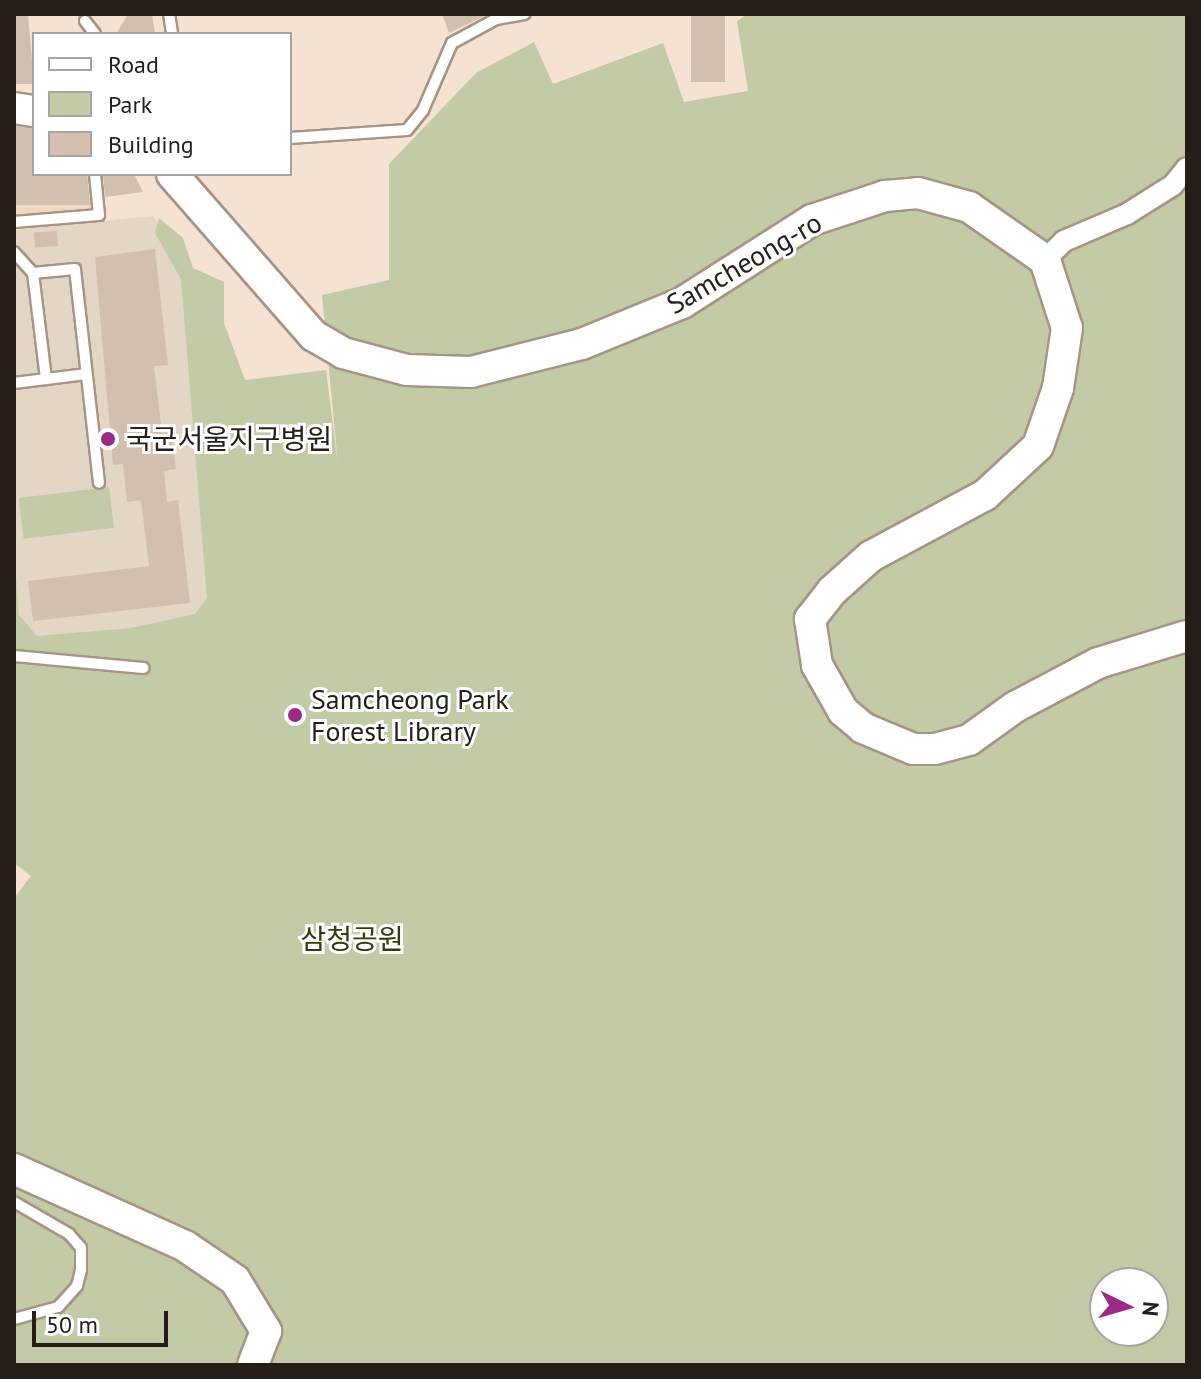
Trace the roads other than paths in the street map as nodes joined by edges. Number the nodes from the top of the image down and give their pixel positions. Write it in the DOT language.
graph roads {
  1 [pos="525,14"];
  2 [pos="85,21"];
  3 [pos="93,32"];
  4 [pos="292,138"];
  5 [pos="1187,168"];
  6 [pos="95,176"];
  7 [pos="174,176"];
  8 [pos="14,222"];
  9 [pos="14,252"];
  10 [pos="1045,260"];
  11 [pos="33,273"];
  12 [pos="86,374"];
  13 [pos="46,379"];
  14 [pos="14,383"];
  15 [pos="99,483"];
  16 [pos="1187,636"];
  17 [pos="14,656"];
  18 [pos="143,668"];
  19 [pos="14,1169"];
  20 [pos="14,1202"];
  21 [pos="14,1319"];
  22 [pos="253,1365"];
  1 -- 4 [label="lane"];
  2 -- 3 [label="lane"];
  5 -- 10 [label="street"];
  6 -- 8 [label="lane"];
  7 -- 10 [label="street, Samcheong-ro"];
  9 -- 11 [label="lane"];
  10 -- 16 [label="street"];
  11 -- 12 [label="lane"];
  11 -- 13 [label="lane"];
  12 -- 13 [label="lane"];
  12 -- 15 [label="lane"];
  13 -- 14 [label="lane"];
  17 -- 18 [label="lane"];
  19 -- 22 [label="street"];
  20 -- 21 [label="lane"];
}
